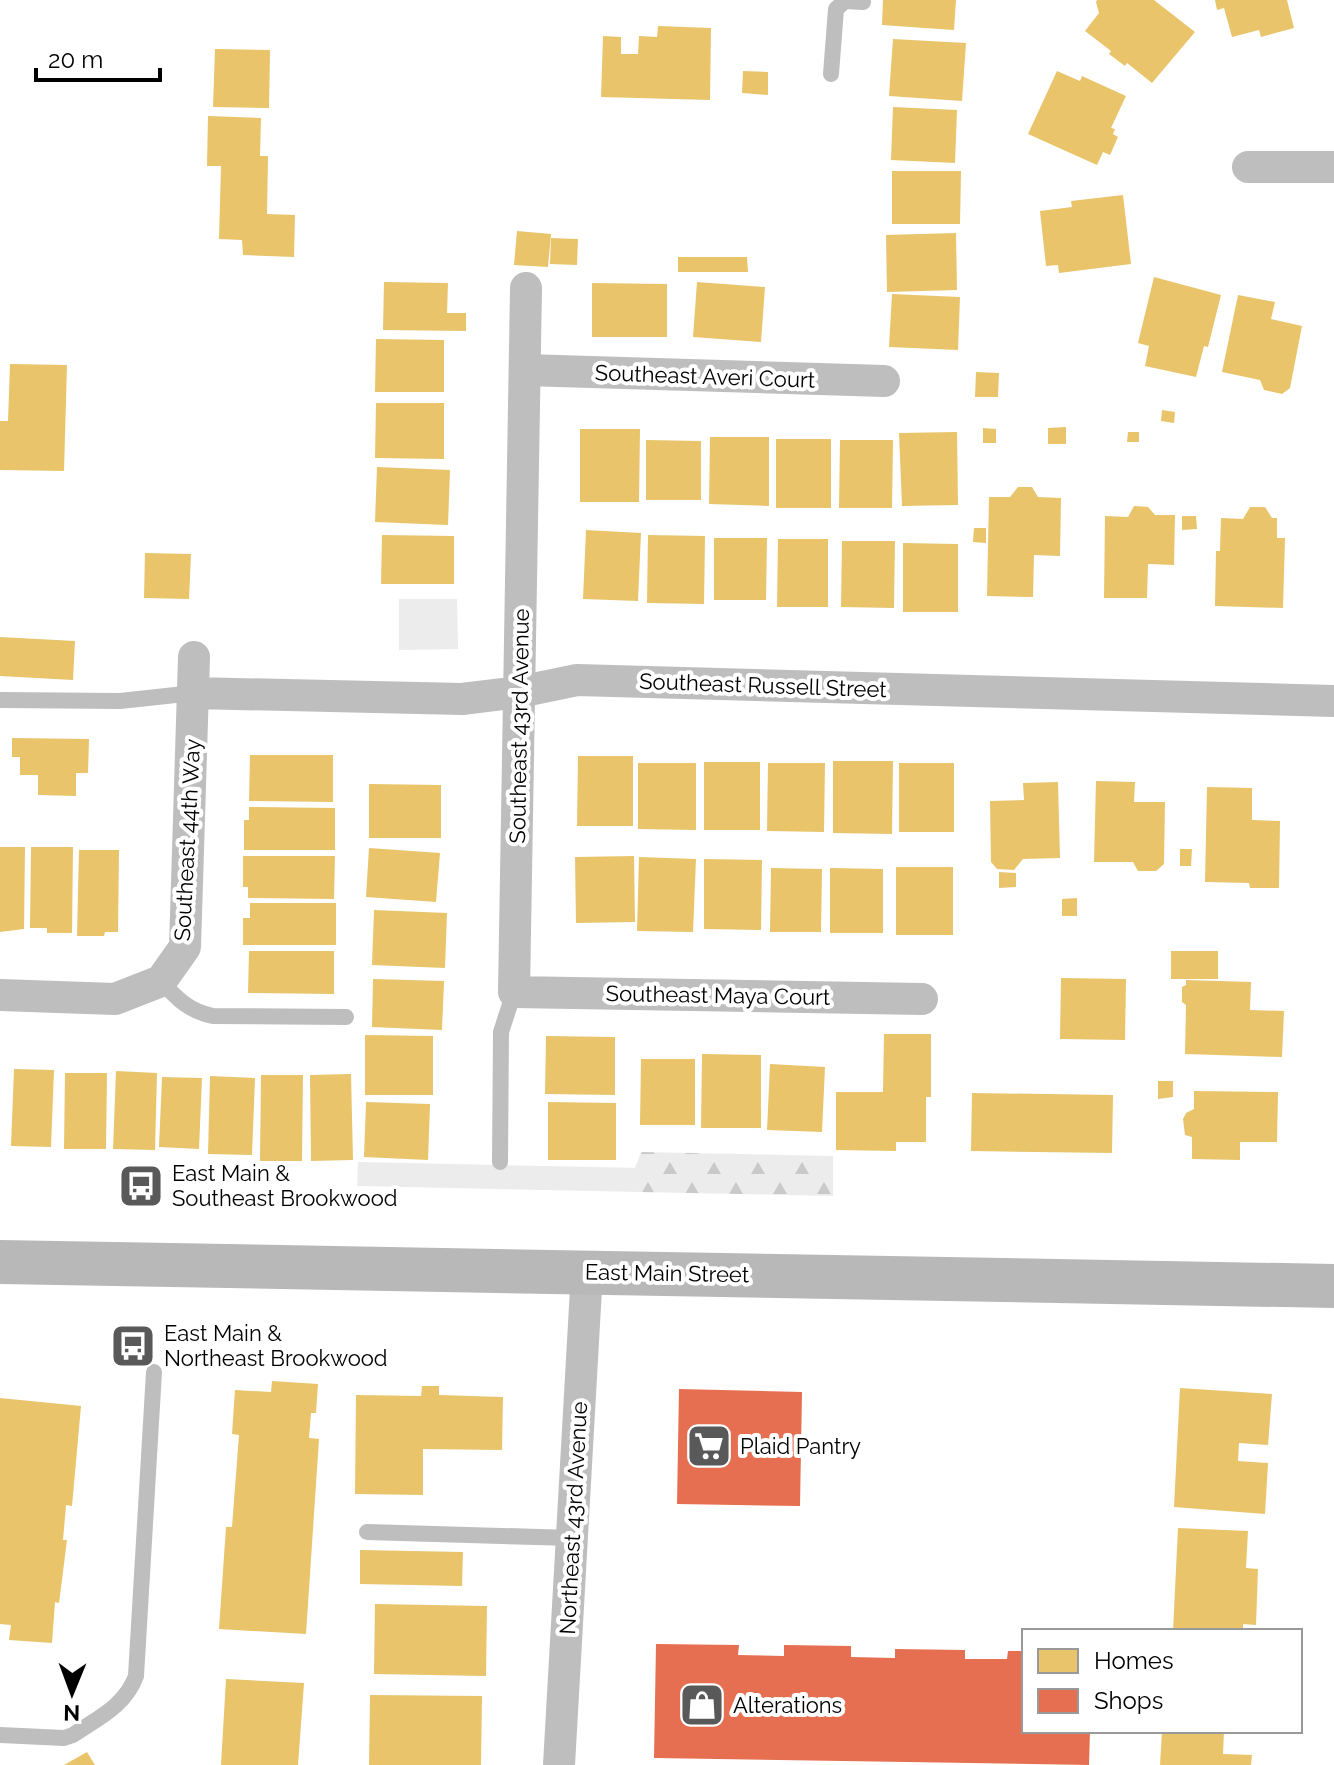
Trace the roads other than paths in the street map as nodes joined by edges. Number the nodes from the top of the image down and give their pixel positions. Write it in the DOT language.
graph roads {
  1 [pos="863,2"];
  2 [pos="831,74"];
  3 [pos="1248,167"];
  4 [pos="1334,167"];
  5 [pos="526,288"];
  6 [pos="525,370"];
  7 [pos="884,381"];
  8 [pos="194,657"];
  9 [pos="519,692"];
  10 [pos="194,693"];
  11 [pos="0,700"];
  12 [pos="1334,701"];
  13 [pos="161,981"];
  14 [pos="514,992"];
  15 [pos="0,995"];
  16 [pos="922,999"];
  17 [pos="346,1017"];
  18 [pos="500,1162"];
  19 [pos="0,1262"];
  20 [pos="587,1271"];
  21 [pos="1334,1286"];
  22 [pos="154,1372"];
  23 [pos="367,1532"];
  24 [pos="572,1538"];
  25 [pos="0,1735"];
  26 [pos="559,1765"];
  1 -- 2 [label="lane"];
  3 -- 4 [label="street"];
  5 -- 6 [label="street, Southeast 43rd Avenue"];
  6 -- 7 [label="street, Southeast Averi Court"];
  6 -- 9 [label="street, Southeast 43rd Avenue"];
  8 -- 10 [label="street, Southeast 44th Way"];
  9 -- 10 [label="street, Southeast Russell Street"];
  9 -- 12 [label="street, Southeast Russell Street"];
  9 -- 14 [label="street, Southeast 43rd Avenue"];
  10 -- 11 [label="lane"];
  10 -- 13 [label="street, Southeast 44th Way"];
  13 -- 15 [label="street"];
  13 -- 17 [label="lane"];
  14 -- 16 [label="street, Southeast Maya Court"];
  14 -- 18 [label="lane, Southeast 43rd Avenue"];
  19 -- 20 [label="main road, East Main Street"];
  20 -- 21 [label="main road, East Main Street"];
  20 -- 24 [label="street, Northeast 43rd Avenue"];
  22 -- 25 [label="lane"];
  23 -- 24 [label="lane"];
  24 -- 26 [label="street, Northeast 43rd Avenue"];
}
